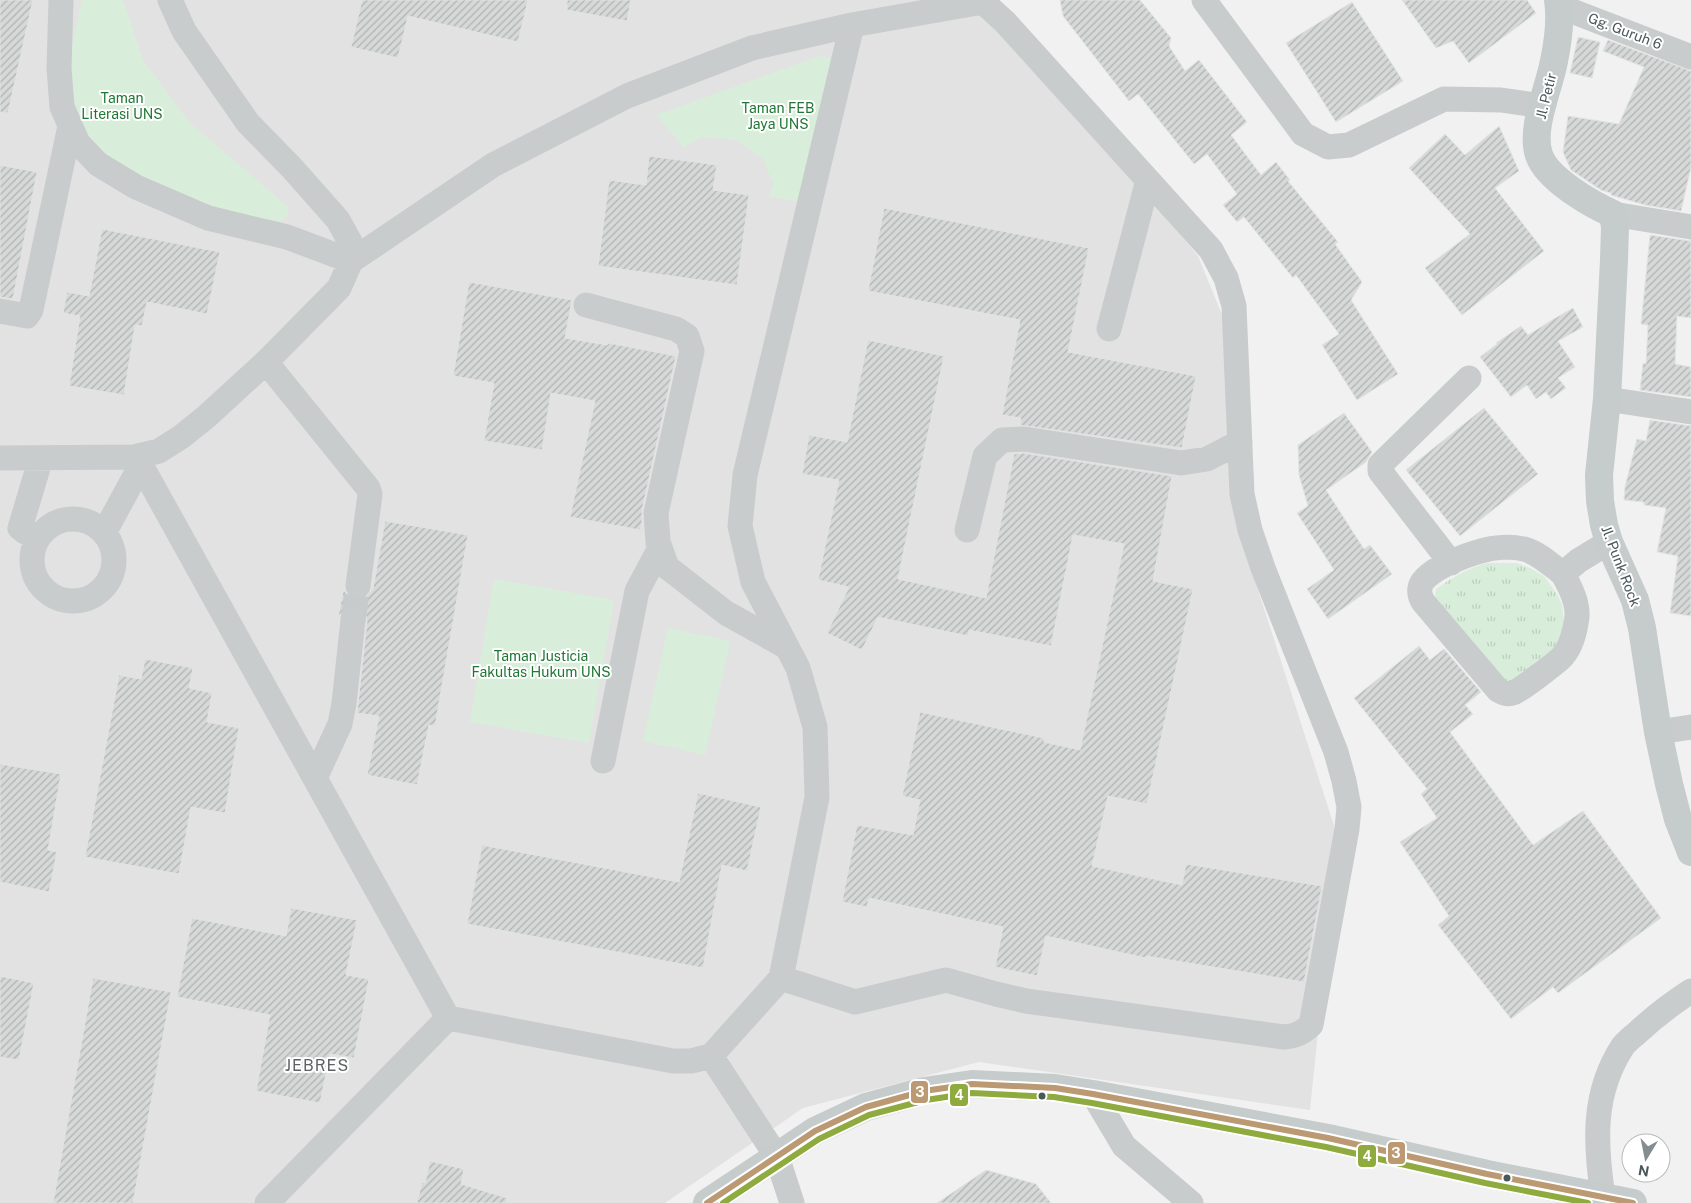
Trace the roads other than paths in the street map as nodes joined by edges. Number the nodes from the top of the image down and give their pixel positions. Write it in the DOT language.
graph roads {
  1 [pos="61,0"];
  2 [pos="170,0"];
  3 [pos="1204,0"];
  4 [pos="983,1"];
  5 [pos="1558,3"];
  6 [pos="852,25"];
  7 [pos="1691,57"];
  8 [pos="1542,106"];
  9 [pos="70,126"];
  10 [pos="1148,180"];
  11 [pos="1613,214"];
  12 [pos="1691,228"];
  13 [pos="351,261"];
  14 [pos="586,305"];
  15 [pos="0,311"];
  16 [pos="1109,328"];
  17 [pos="266,362"];
  18 [pos="1469,378"];
  19 [pos="1607,399"];
  20 [pos="1691,412"];
  21 [pos="1240,442"];
  22 [pos="0,458"];
  23 [pos="41,458"];
  24 [pos="138,461"];
  25 [pos="967,530"];
  26 [pos="104,533"];
  27 [pos="38,538"];
  28 [pos="1609,542"];
  29 [pos="660,548"];
  30 [pos="1451,563"];
  31 [pos="1563,574"];
  32 [pos="358,586"];
  33 [pos="353,620"];
  34 [pos="788,647"];
  35 [pos="1691,727"];
  36 [pos="1658,732"];
  37 [pos="603,761"];
  38 [pos="315,778"];
  39 [pos="1691,852"];
  40 [pos="781,978"];
  41 [pos="1691,991"];
  42 [pos="448,1018"];
  43 [pos="711,1056"];
  44 [pos="1093,1094"];
  45 [pos="777,1157"];
  46 [pos="1603,1197"];
  47 [pos="267,1203"];
  48 [pos="707,1203"];
  49 [pos="792,1203"];
  50 [pos="1191,1203"];
  51 [pos="1633,1203"];
  1 -- 9 [label="street"];
  2 -- 13 [label="street"];
  3 -- 8 [label="street"];
  4 -- 6 [label="street"];
  4 -- 10 [label="street"];
  5 -- 7 [label="street, Gg. Guruh 6"];
  5 -- 8 [label="main road, Jl. Petir"];
  6 -- 13 [label="street"];
  6 -- 34 [label="street"];
  8 -- 11 [label="main road, Jl. Petir"];
  9 -- 13 [label="street"];
  9 -- 15 [label="street"];
  10 -- 16 [label="street"];
  10 -- 21 [label="street"];
  11 -- 12 [label="street"];
  11 -- 19 [label="main road, Jl. Punk Rock"];
  13 -- 17 [label="street"];
  14 -- 29 [label="street"];
  17 -- 24 [label="street"];
  17 -- 32 [label="street"];
  18 -- 30 [label="street"];
  19 -- 20 [label="street"];
  19 -- 28 [label="main road, Jl. Punk Rock"];
  21 -- 25 [label="street"];
  21 -- 40 [label="street"];
  22 -- 23 [label="street"];
  23 -- 24 [label="street"];
  23 -- 27 [label="street"];
  24 -- 26 [label="street"];
  24 -- 38 [label="street"];
  26 -- 27 [label="street"];
  26 -- 27 [label="street"];
  28 -- 31 [label="street"];
  28 -- 36 [label="main road, Jl. Punk Rock"];
  29 -- 34 [label="street"];
  29 -- 37 [label="street"];
  30 -- 31 [label="street"];
  30 -- 31 [label="street"];
  33 -- 38 [label="street"];
  34 -- 40 [label="street"];
  35 -- 36 [label="street"];
  36 -- 39 [label="main road, Jl. Punk Rock"];
  38 -- 42 [label="street"];
  40 -- 43 [label="street"];
  41 -- 46 [label="street"];
  42 -- 43 [label="street"];
  42 -- 47 [label="street"];
  43 -- 45 [label="street"];
  44 -- 45 [label="main road"];
  44 -- 46 [label="main road"];
  44 -- 50 [label="street"];
  45 -- 48 [label="main road"];
  45 -- 49 [label="street"];
  46 -- 51 [label="main road"];
}
